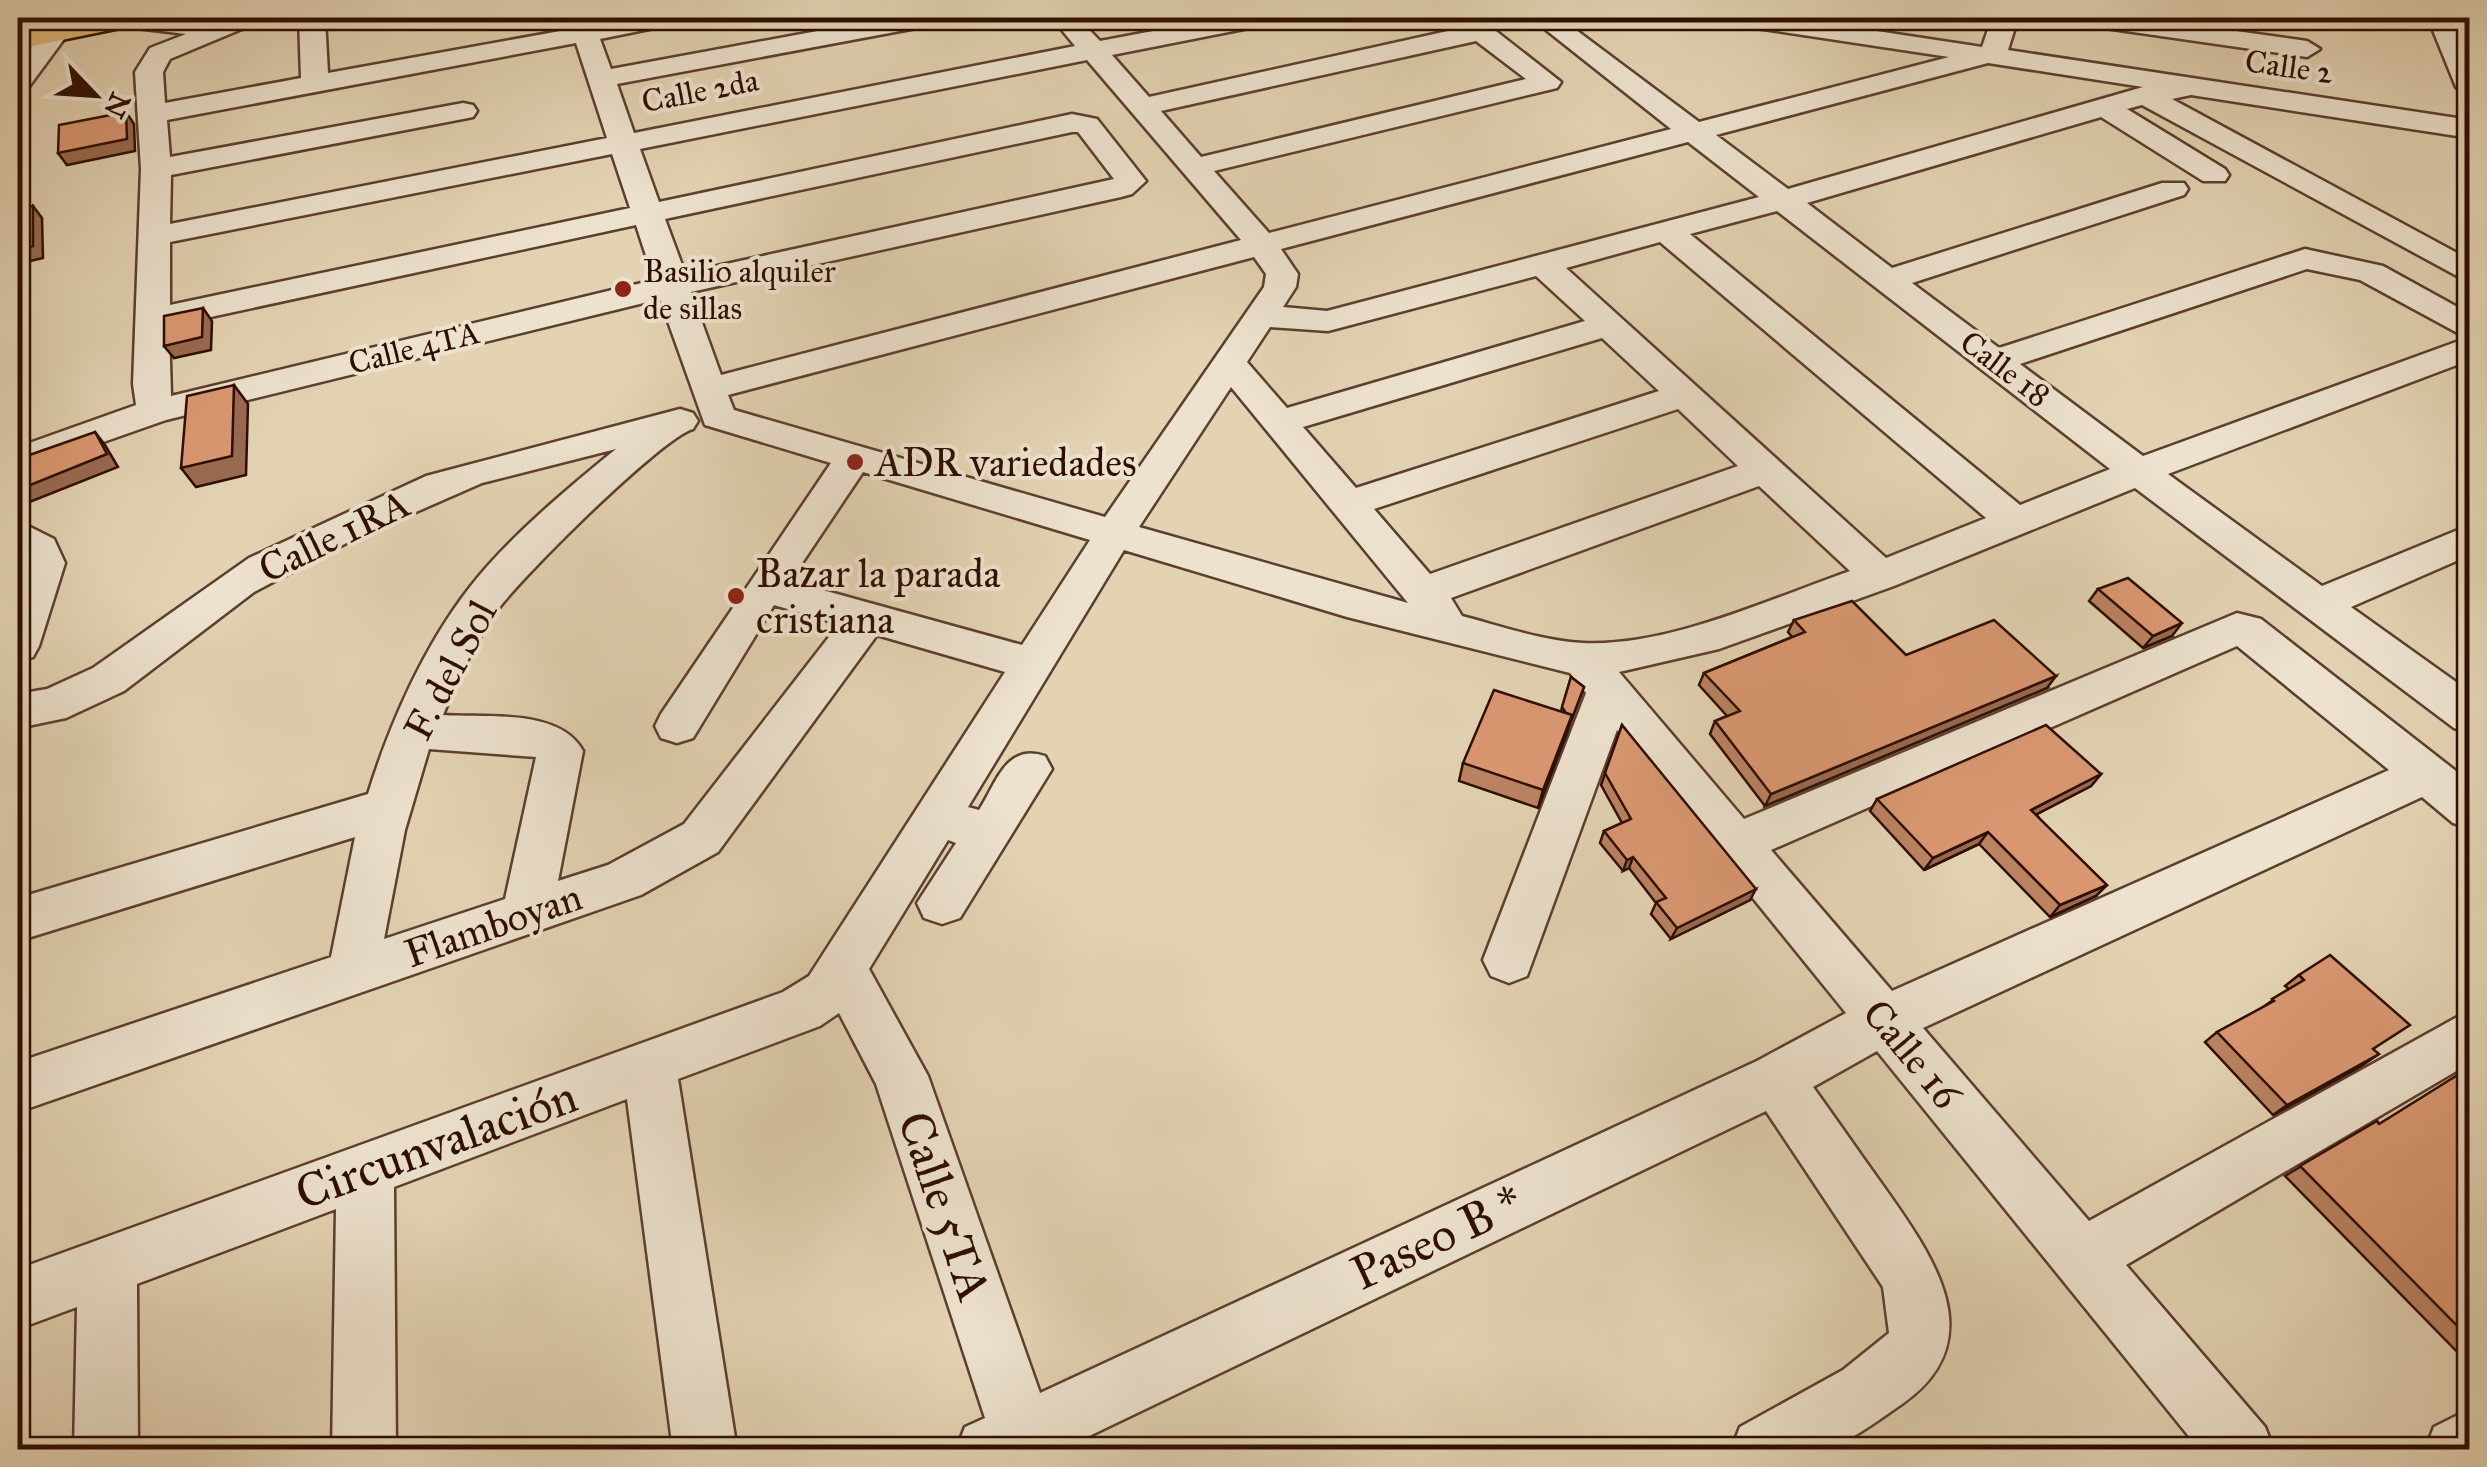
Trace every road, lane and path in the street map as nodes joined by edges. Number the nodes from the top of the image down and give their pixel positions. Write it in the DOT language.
graph roads {
  1 [pos="123,18"];
  2 [pos="247,18"];
  3 [pos="312,18"];
  4 [pos="670,18"];
  5 [pos="927,18"];
  6 [pos="1064,18"];
  7 [pos="1259,18"];
  8 [pos="1544,18"];
  9 [pos="2004,18"];
  10 [pos="2091,18"];
  11 [pos="2298,18"];
  12 [pos="2441,18"];
  13 [pos="18,21"];
  14 [pos="47,24"];
  15 [pos="1478,25"];
  16 [pos="582,26"];
  17 [pos="1887,28"];
  18 [pos="215,30"];
  19 [pos="1747,31"];
  20 [pos="18,39"];
  21 [pos="451,45"];
  22 [pos="1092,48"];
  23 [pos="2308,49"];
  24 [pos="1993,54"];
  25 [pos="601,79"];
  26 [pos="18,82"];
  27 [pos="314,84"];
  28 [pos="2470,87"];
  29 [pos="2185,88"];
  30 [pos="2145,95"];
  31 [pos="1142,107"];
  32 [pos="2104,107"];
  33 [pos="2323,108"];
  34 [pos="463,112"];
  35 [pos="151,114"];
  36 [pos="2470,129"];
  37 [pos="1694,132"];
  38 [pos="622,141"];
  39 [pos="1195,167"];
  40 [pos="156,170"];
  41 [pos="474,172"];
  42 [pos="2214,174"];
  43 [pos="2173,189"];
  44 [pos="1783,200"];
  45 [pos="648,215"];
  46 [pos="1666,231"];
  47 [pos="154,236"];
  48 [pos="1271,259"];
  49 [pos="1542,264"];
  50 [pos="2470,273"];
  51 [pos="1887,280"];
  52 [pos="672,286"];
  53 [pos="1263,316"];
  54 [pos="153,319"];
  55 [pos="1609,325"];
  56 [pos="2470,329"];
  57 [pos="2470,348"];
  58 [pos="1994,361"];
  59 [pos="1229,364"];
  60 [pos="1684,395"];
  61 [pos="705,408"];
  62 [pos="155,410"];
  63 [pos="1279,422"];
  64 [pos="854,457"];
  65 [pos="18,460"];
  66 [pos="1765,470"];
  67 [pos="2139,472"];
  68 [pos="1348,504"];
  69 [pos="2015,522"];
  70 [pos="1114,534"];
  71 [pos="18,535"];
  72 [pos="2470,539"];
  73 [pos="1880,576"];
  74 [pos="764,588"];
  75 [pos="1423,592"];
  76 [pos="2318,604"];
  77 [pos="868,617"];
  78 [pos="1456,632"];
  79 [pos="18,646"];
  80 [pos="2392,659"];
  81 [pos="1034,664"];
  82 [pos="1596,674"];
  83 [pos="2323,692"];
  84 [pos="18,711"];
  85 [pos="2470,716"];
  86 [pos="677,726"];
  87 [pos="414,731"];
  88 [pos="1029,768"];
  89 [pos="2426,774"];
  90 [pos="383,809"];
  91 [pos="2470,809"];
  92 [pos="938,818"];
  93 [pos="990,833"];
  94 [pos="1737,843"];
  95 [pos="942,903"];
  96 [pos="527,913"];
  97 [pos="18,919"];
  98 [pos="1509,960"];
  99 [pos="354,972"];
  100 [pos="843,972"];
  101 [pos="1884,1020"];
  102 [pos="2470,1034"];
  103 [pos="650,1064"];
  104 [pos="1776,1079"];
  105 [pos="18,1086"];
  106 [pos="366,1170"];
  107 [pos="2082,1258"];
  108 [pos="107,1266"];
  109 [pos="18,1300"];
  110 [pos="2470,1441"];
  111 [pos="1012,1444"];
  112 [pos="106,1450"];
  113 [pos="364,1450"];
  114 [pos="705,1450"];
  115 [pos="1763,1450"];
  116 [pos="2242,1450"];
  117 [pos="2456,1450"];
  1 -- 14 [label="main road"];
  1 -- 18 [label="street"];
  2 -- 18 [label="street"];
  3 -- 27 [label="street"];
  4 -- 16 [label="street"];
  5 -- 25 [label="street"];
  6 -- 22 [label="street"];
  7 -- 22 [label="street, Calle 2da"];
  8 -- 37 [label="street, Calle 18"];
  9 -- 24 [label="street"];
  10 -- 23 [label="street"];
  11 -- 23 [label="street"];
  12 -- 28 [label="street"];
  13 -- 14 [label="main road"];
  14 -- 20 [label="main road"];
  14 -- 26 [label="street"];
  15 -- 31 [label="street"];
  15 -- 39 [label="street"];
  16 -- 21 [label="street"];
  16 -- 25 [label="street"];
  17 -- 19 [label="street, Calle 2"];
  17 -- 24 [label="street, Calle 2"];
  18 -- 35 [label="street"];
  21 -- 27 [label="street"];
  21 -- 34 [label="street"];
  22 -- 31 [label="street"];
  22 -- 38 [label="street, Calle 2da"];
  23 -- 33 [label="street"];
  24 -- 29 [label="street, Calle 2"];
  24 -- 37 [label="street, Calle 1RA"];
  25 -- 38 [label="street"];
  27 -- 35 [label="street"];
  29 -- 30 [label="street"];
  29 -- 33 [label="street, Calle 2"];
  30 -- 32 [label="street"];
  30 -- 50 [label="street"];
  31 -- 39 [label="street"];
  32 -- 42 [label="street"];
  32 -- 44 [label="street"];
  33 -- 36 [label="street, Calle 2"];
  34 -- 40 [label="street"];
  34 -- 41 [label="street"];
  35 -- 40 [label="street"];
  37 -- 44 [label="street, Calle 18"];
  37 -- 48 [label="street, Calle 1RA"];
  38 -- 41 [label="street, Calle 2da"];
  38 -- 45 [label="street"];
  39 -- 48 [label="street"];
  40 -- 47 [label="street"];
  41 -- 47 [label="street, Calle 2da"];
  43 -- 51 [label="street"];
  44 -- 46 [label="street"];
  44 -- 51 [label="street, Calle 18"];
  45 -- 52 [label="street"];
  45 -- 52 [label="street, Calle 4TA"];
  45 -- 54 [label="street"];
  46 -- 49 [label="street"];
  46 -- 69 [label="street"];
  47 -- 54 [label="street"];
  48 -- 53 [label="street, Circunvalación"];
  48 -- 61 [label="street, Calle 1RA"];
  49 -- 53 [label="street"];
  49 -- 55 [label="street"];
  51 -- 58 [label="street, Calle 18"];
  52 -- 61 [label="street"];
  52 -- 62 [label="street, Calle 4TA"];
  53 -- 59 [label="street, Circunvalación"];
  54 -- 62 [label="street"];
  55 -- 60 [label="street"];
  55 -- 63 [label="street"];
  56 -- 58 [label="street"];
  57 -- 67 [label="street"];
  58 -- 67 [label="street, Calle 18"];
  59 -- 63 [label="street"];
  59 -- 70 [label="street, Circunvalación"];
  60 -- 66 [label="street"];
  60 -- 68 [label="street"];
  61 -- 64 [label="street"];
  61 -- 84 [label="street, Calle 1RA"];
  61 -- 87 [label="street, F. del Sol"];
  62 -- 65 [label="street, Calle 4TA"];
  63 -- 68 [label="street"];
  64 -- 70 [label="street"];
  64 -- 74 [label="street"];
  66 -- 73 [label="street"];
  66 -- 75 [label="street"];
  67 -- 69 [label="street"];
  67 -- 76 [label="street, Calle 18"];
  68 -- 75 [label="street"];
  69 -- 73 [label="street"];
  70 -- 78 [label="street"];
  70 -- 81 [label="street, Circunvalación"];
  71 -- 79 [label="street"];
  72 -- 76 [label="street"];
  73 -- 82 [label="street"];
  74 -- 77 [label="street"];
  74 -- 86 [label="street"];
  75 -- 78 [label="street"];
  76 -- 80 [label="street, Calle 18"];
  77 -- 81 [label="street"];
  77 -- 96 [label="street, Flamboyan"];
  78 -- 82 [label="street"];
  80 -- 83 [label="street"];
  80 -- 85 [label="street, Calle 18"];
  81 -- 92 [label="street, Circunvalación"];
  82 -- 94 [label="street, Calle 16"];
  82 -- 98 [label="street"];
  83 -- 89 [label="street"];
  83 -- 94 [label="street"];
  87 -- 90 [label="street, F. del Sol"];
  87 -- 96 [label="street"];
  88 -- 93 [label="street"];
  89 -- 91 [label="street"];
  89 -- 101 [label="street, Paseo B *"];
  90 -- 97 [label="street"];
  90 -- 99 [label="street, F. del Sol"];
  92 -- 93 [label="street"];
  92 -- 100 [label="street, Circunvalación"];
  93 -- 95 [label="street"];
  94 -- 101 [label="street, Calle 16"];
  96 -- 99 [label="street, Flamboyan"];
  99 -- 105 [label="street, Flamboyan"];
  100 -- 103 [label="street, Circunvalación"];
  100 -- 111 [label="street, Calle 5TA"];
  101 -- 104 [label="street, Paseo B *"];
  101 -- 107 [label="street, Calle 16"];
  102 -- 107 [label="street"];
  103 -- 106 [label="street, Circunvalación"];
  103 -- 114 [label="street"];
  104 -- 111 [label="street, Paseo B *"];
  104 -- 115 [label="street"];
  106 -- 108 [label="street, Circunvalación"];
  106 -- 113 [label="street"];
  107 -- 116 [label="street, Calle 16"];
  108 -- 109 [label="street, Circunvalación"];
  108 -- 112 [label="street"];
  110 -- 117 [label="street"];
}
